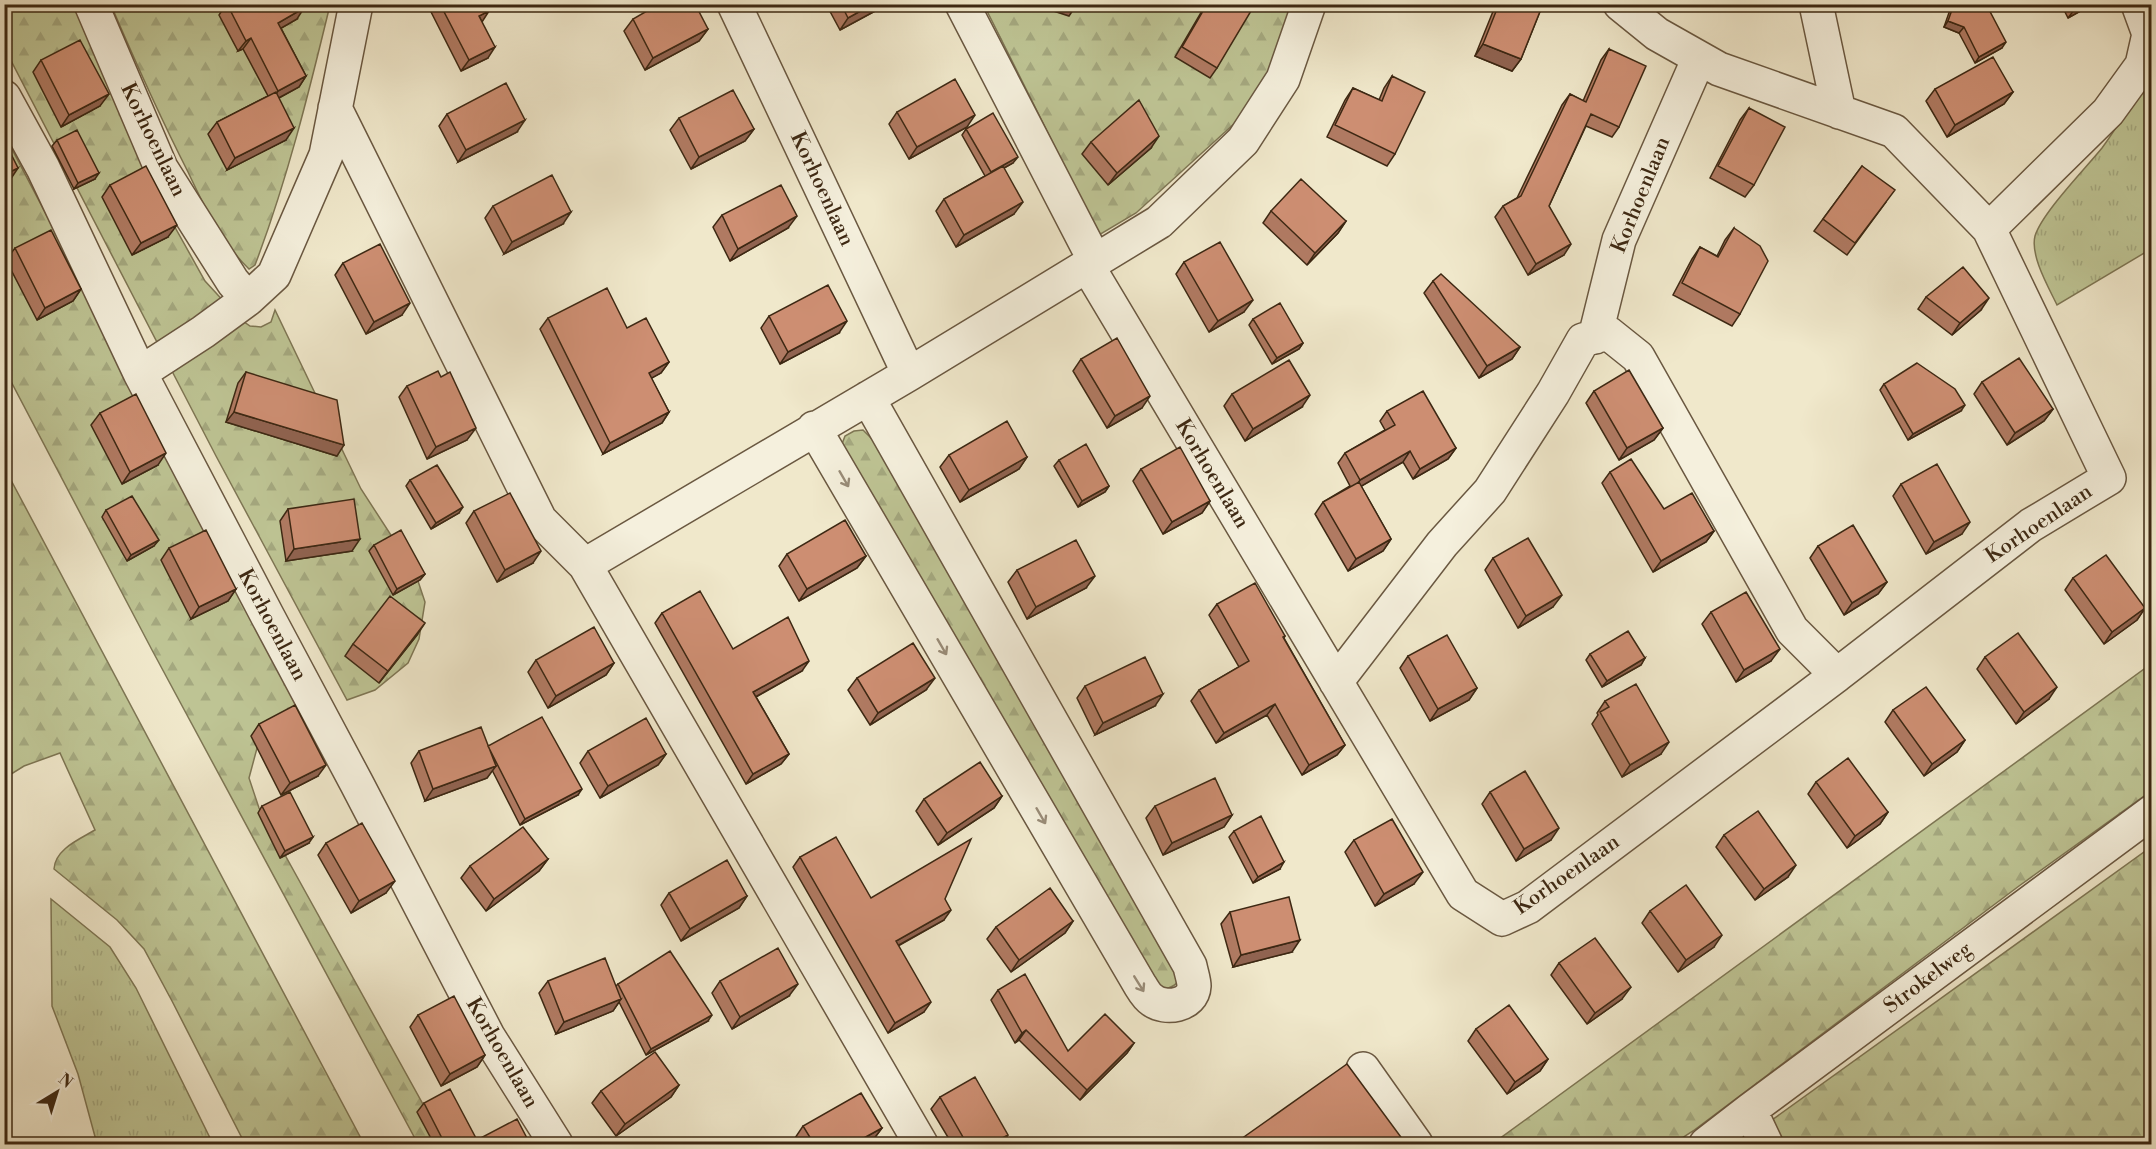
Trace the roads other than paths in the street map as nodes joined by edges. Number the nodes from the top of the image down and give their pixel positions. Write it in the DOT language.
graph roads {
  1 [pos="91,4"];
  2 [pos="356,4"];
  3 [pos="734,4"];
  4 [pos="962,4"];
  5 [pos="1309,4"];
  6 [pos="1620,4"];
  7 [pos="1816,4"];
  8 [pos="2138,4"];
  9 [pos="1699,58"];
  10 [pos="4,97"];
  11 [pos="335,108"];
  12 [pos="1839,112"];
  13 [pos="1989,229"];
  14 [pos="1091,263"];
  15 [pos="248,300"];
  16 [pos="1595,337"];
  17 [pos="140,373"];
  18 [pos="909,374"];
  19 [pos="868,398"];
  20 [pos="814,428"];
  21 [pos="585,565"];
  22 [pos="1838,675"];
  23 [pos="1336,682"];
  24 [pos="2151,812"];
  25 [pos="1363,1069"];
  26 [pos="1750,1110"];
  27 [pos="556,1144"];
  28 [pos="921,1144"];
  29 [pos="1416,1144"];
  30 [pos="1706,1144"];
  31 [pos="1766,1144"];
  1 -- 15 [label="street, Korhoenlaan"];
  2 -- 11 [label="street"];
  3 -- 18 [label="street, Korhoenlaan"];
  4 -- 14 [label="street, Korhoenlaan"];
  5 -- 14 [label="street"];
  6 -- 9 [label="street, Korhoenlaan"];
  7 -- 12 [label="street"];
  8 -- 13 [label="street"];
  9 -- 12 [label="street, Korhoenlaan"];
  9 -- 16 [label="street, Korhoenlaan"];
  10 -- 17 [label="street, Korhoenlaan"];
  11 -- 15 [label="street"];
  11 -- 21 [label="street"];
  12 -- 13 [label="street, Korhoenlaan"];
  13 -- 22 [label="street, Korhoenlaan"];
  14 -- 18 [label="street"];
  14 -- 23 [label="street, Korhoenlaan"];
  15 -- 17 [label="street"];
  16 -- 22 [label="street"];
  16 -- 23 [label="street"];
  17 -- 27 [label="street, Korhoenlaan"];
  18 -- 19 [label="street"];
  19 -- 20 [label="street"];
  20 -- 19 [label="street, one-way"];
  20 -- 21 [label="street"];
  21 -- 28 [label="street"];
  22 -- 23 [label="street, Korhoenlaan"];
  24 -- 26 [label="street, Strokelweg"];
  25 -- 29 [label="street"];
  26 -- 30 [label="street, Strokelweg"];
  26 -- 31 [label="street"];
}
